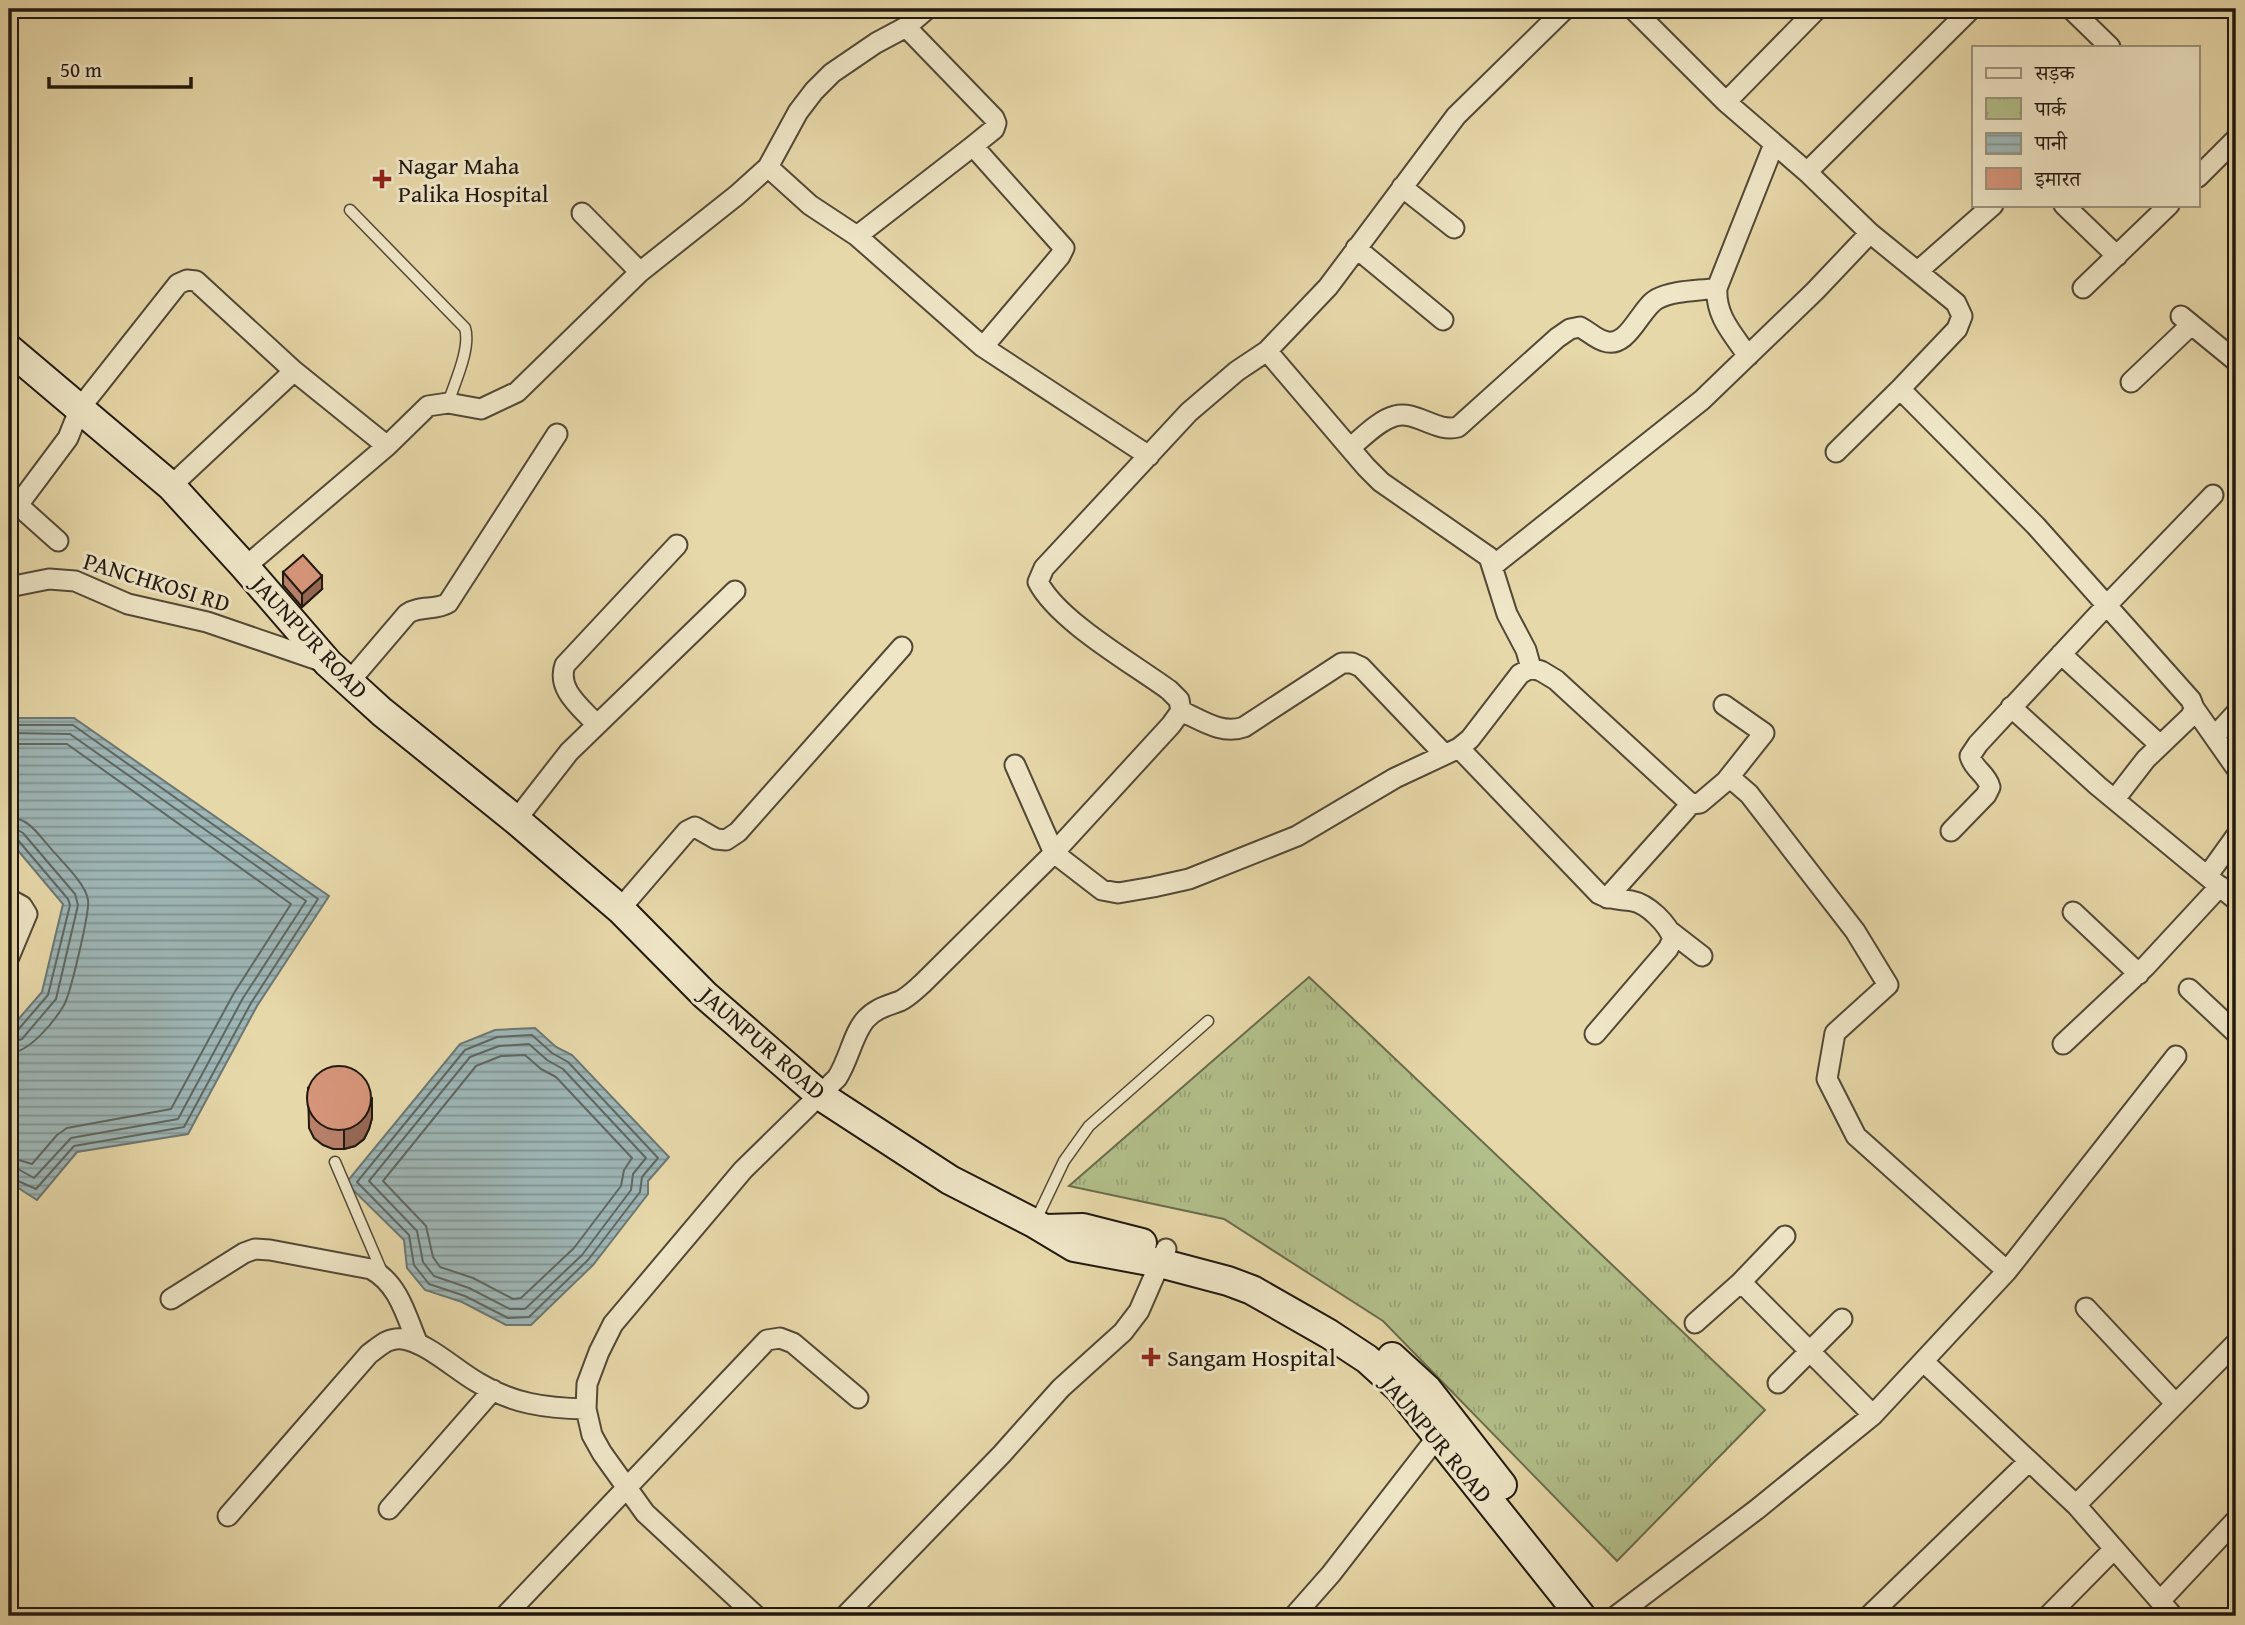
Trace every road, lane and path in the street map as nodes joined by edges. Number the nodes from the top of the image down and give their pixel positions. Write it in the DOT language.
graph roads {
  1 [pos="927,9"];
  2 [pos="1565,9"];
  3 [pos="1817,9"];
  4 [pos="1971,9"];
  5 [pos="2071,9"];
  6 [pos="1645,13"];
  7 [pos="906,27"];
  8 [pos="2109,46"];
  9 [pos="1726,102"];
  10 [pos="2236,139"];
  11 [pos="1774,144"];
  12 [pos="973,146"];
  13 [pos="768,167"];
  14 [pos="1807,172"];
  15 [pos="2200,175"];
  16 [pos="1402,187"];
  17 [pos="1992,206"];
  18 [pos="2065,206"];
  19 [pos="2166,206"];
  20 [pos="350,210"];
  21 [pos="582,213"];
  22 [pos="1454,228"];
  23 [pos="1870,233"];
  24 [pos="857,236"];
  25 [pos="1356,248"];
  26 [pos="2117,256"];
  27 [pos="1918,271"];
  28 [pos="640,272"];
  29 [pos="1717,288"];
  30 [pos="2083,288"];
  31 [pos="1443,320"];
  32 [pos="984,347"];
  33 [pos="9,349"];
  34 [pos="1267,351"];
  35 [pos="2234,354"];
  36 [pos="1748,356"];
  37 [pos="294,371"];
  38 [pos="2132,382"];
  39 [pos="1900,389"];
  40 [pos="448,403"];
  41 [pos="80,408"];
  42 [pos="557,434"];
  43 [pos="387,446"];
  44 [pos="1350,448"];
  45 [pos="1836,452"];
  46 [pos="1149,456"];
  47 [pos="171,486"];
  48 [pos="2213,495"];
  49 [pos="13,501"];
  50 [pos="58,541"];
  51 [pos="677,545"];
  52 [pos="1494,565"];
  53 [pos="245,567"];
  54 [pos="9,589"];
  55 [pos="735,591"];
  56 [pos="2106,606"];
  57 [pos="902,647"];
  58 [pos="2061,654"];
  59 [pos="1531,668"];
  60 [pos="338,673"];
  61 [pos="1724,705"];
  62 [pos="2011,707"];
  63 [pos="2194,708"];
  64 [pos="1181,711"];
  65 [pos="2236,713"];
  66 [pos="597,725"];
  67 [pos="2215,736"];
  68 [pos="2160,745"];
  69 [pos="1451,751"];
  70 [pos="1015,765"];
  71 [pos="2236,768"];
  72 [pos="1726,781"];
  73 [pos="2115,799"];
  74 [pos="1691,804"];
  75 [pos="516,820"];
  76 [pos="1951,831"];
  77 [pos="2236,836"];
  78 [pos="1054,853"];
  79 [pos="2214,881"];
  80 [pos="1607,898"];
  81 [pos="9,899"];
  82 [pos="2236,900"];
  83 [pos="620,909"];
  84 [pos="2073,912"];
  85 [pos="1671,932"];
  86 [pos="1702,956"];
  87 [pos="9,957"];
  88 [pos="2139,974"];
  89 [pos="2189,989"];
  90 [pos="1208,1021"];
  91 [pos="2236,1032"];
  92 [pos="1595,1034"];
  93 [pos="2063,1044"];
  94 [pos="2176,1056"];
  95 [pos="821,1096"];
  96 [pos="335,1162"];
  97 [pos="1040,1226"];
  98 [pos="1785,1236"];
  99 [pos="1163,1256"];
  100 [pos="2007,1270"];
  101 [pos="384,1276"];
  102 [pos="1741,1282"];
  103 [pos="171,1299"];
  104 [pos="2086,1308"];
  105 [pos="1842,1319"];
  106 [pos="1695,1323"];
  107 [pos="2236,1343"];
  108 [pos="418,1344"];
  109 [pos="1810,1351"];
  110 [pos="1924,1362"];
  111 [pos="1778,1383"];
  112 [pos="493,1390"];
  113 [pos="858,1398"];
  114 [pos="2175,1403"];
  115 [pos="586,1409"];
  116 [pos="1873,1415"];
  117 [pos="1438,1436"];
  118 [pos="2028,1462"];
  119 [pos="626,1485"];
  120 [pos="2076,1505"];
  121 [pos="389,1509"];
  122 [pos="228,1516"];
  123 [pos="2236,1520"];
  124 [pos="2114,1549"];
  125 [pos="2160,1601"];
  126 [pos="505,1616"];
  127 [pos="756,1616"];
  128 [pos="845,1616"];
  129 [pos="1294,1616"];
  130 [pos="1581,1616"];
  131 [pos="1600,1616"];
  132 [pos="1616,1616"];
  133 [pos="1869,1616"];
  134 [pos="2048,1616"];
  135 [pos="2173,1616"];
  1 -- 7 [label="street"];
  2 -- 16 [label="street"];
  3 -- 9 [label="street"];
  4 -- 14 [label="street"];
  5 -- 8 [label="street"];
  6 -- 9 [label="street"];
  7 -- 12 [label="street"];
  7 -- 13 [label="street"];
  9 -- 11 [label="street"];
  10 -- 15 [label="street"];
  11 -- 14 [label="street"];
  11 -- 29 [label="street"];
  12 -- 24 [label="street"];
  12 -- 32 [label="street"];
  13 -- 24 [label="street"];
  13 -- 28 [label="street"];
  14 -- 23 [label="street"];
  16 -- 22 [label="street"];
  16 -- 25 [label="street"];
  17 -- 27 [label="street"];
  18 -- 26 [label="street"];
  19 -- 26 [label="street"];
  20 -- 40 [label="lane"];
  21 -- 28 [label="street"];
  23 -- 27 [label="street"];
  23 -- 36 [label="street"];
  24 -- 32 [label="street"];
  25 -- 31 [label="street"];
  25 -- 34 [label="street"];
  26 -- 30 [label="street"];
  27 -- 39 [label="street"];
  28 -- 40 [label="street"];
  29 -- 36 [label="street"];
  29 -- 44 [label="street"];
  32 -- 46 [label="street"];
  33 -- 41 [label="street, JAUNPUR ROAD"];
  34 -- 44 [label="street"];
  34 -- 46 [label="street"];
  35 -- 38 [label="street"];
  36 -- 52 [label="street"];
  37 -- 41 [label="street"];
  37 -- 43 [label="street"];
  37 -- 47 [label="street"];
  39 -- 45 [label="street"];
  39 -- 56 [label="street"];
  40 -- 43 [label="street"];
  41 -- 47 [label="street, JAUNPUR ROAD"];
  41 -- 49 [label="street"];
  42 -- 60 [label="street"];
  43 -- 53 [label="street"];
  44 -- 52 [label="street"];
  46 -- 64 [label="street"];
  47 -- 53 [label="street, JAUNPUR ROAD"];
  48 -- 56 [label="street"];
  49 -- 50 [label="street"];
  51 -- 66 [label="street"];
  52 -- 59 [label="street"];
  53 -- 60 [label="street, JAUNPUR ROAD"];
  54 -- 60 [label="street, PANCHKOSI RD"];
  55 -- 66 [label="street"];
  56 -- 58 [label="street"];
  56 -- 63 [label="street"];
  57 -- 83 [label="street"];
  58 -- 62 [label="street"];
  58 -- 68 [label="street"];
  59 -- 69 [label="street"];
  59 -- 74 [label="street"];
  60 -- 75 [label="street, JAUNPUR ROAD"];
  61 -- 72 [label="street"];
  62 -- 73 [label="street"];
  62 -- 76 [label="street"];
  63 -- 67 [label="street"];
  63 -- 68 [label="street"];
  64 -- 69 [label="street"];
  64 -- 78 [label="street"];
  65 -- 67 [label="street"];
  66 -- 75 [label="street"];
  67 -- 71 [label="street"];
  68 -- 73 [label="street"];
  69 -- 78 [label="street"];
  69 -- 80 [label="street"];
  70 -- 78 [label="street"];
  72 -- 74 [label="street"];
  72 -- 100 [label="street"];
  73 -- 79 [label="street"];
  74 -- 80 [label="street"];
  75 -- 83 [label="street, JAUNPUR ROAD"];
  77 -- 79 [label="street"];
  78 -- 95 [label="street"];
  79 -- 82 [label="street"];
  79 -- 88 [label="street"];
  80 -- 85 [label="street"];
  81 -- 87 [label="street"];
  83 -- 95 [label="street, JAUNPUR ROAD"];
  84 -- 88 [label="street"];
  85 -- 86 [label="street"];
  85 -- 92 [label="street"];
  88 -- 93 [label="street"];
  89 -- 91 [label="street"];
  90 -- 97 [label="lane"];
  94 -- 100 [label="street"];
  95 -- 97 [label="street, JAUNPUR ROAD"];
  95 -- 115 [label="street"];
  96 -- 101 [label="lane"];
  97 -- 99 [label="street"];
  98 -- 102 [label="street"];
  99 -- 117 [label="street, JAUNPUR ROAD"];
  99 -- 128 [label="street"];
  99 -- 131 [label="street"];
  100 -- 110 [label="street"];
  101 -- 103 [label="street"];
  101 -- 108 [label="street"];
  102 -- 106 [label="street"];
  102 -- 109 [label="street"];
  104 -- 114 [label="street"];
  105 -- 109 [label="street"];
  107 -- 114 [label="street"];
  108 -- 112 [label="street"];
  108 -- 122 [label="street"];
  109 -- 111 [label="street"];
  109 -- 116 [label="street"];
  110 -- 116 [label="street"];
  110 -- 118 [label="street"];
  112 -- 115 [label="street"];
  112 -- 121 [label="street"];
  113 -- 119 [label="street"];
  114 -- 120 [label="street"];
  115 -- 119 [label="street"];
  116 -- 132 [label="street"];
  117 -- 129 [label="street"];
  117 -- 130 [label="street, JAUNPUR ROAD"];
  118 -- 120 [label="street"];
  118 -- 133 [label="street"];
  119 -- 126 [label="street"];
  119 -- 127 [label="street"];
  120 -- 124 [label="street"];
  123 -- 125 [label="street"];
  124 -- 125 [label="street"];
  124 -- 134 [label="street"];
  125 -- 135 [label="street"];
}
